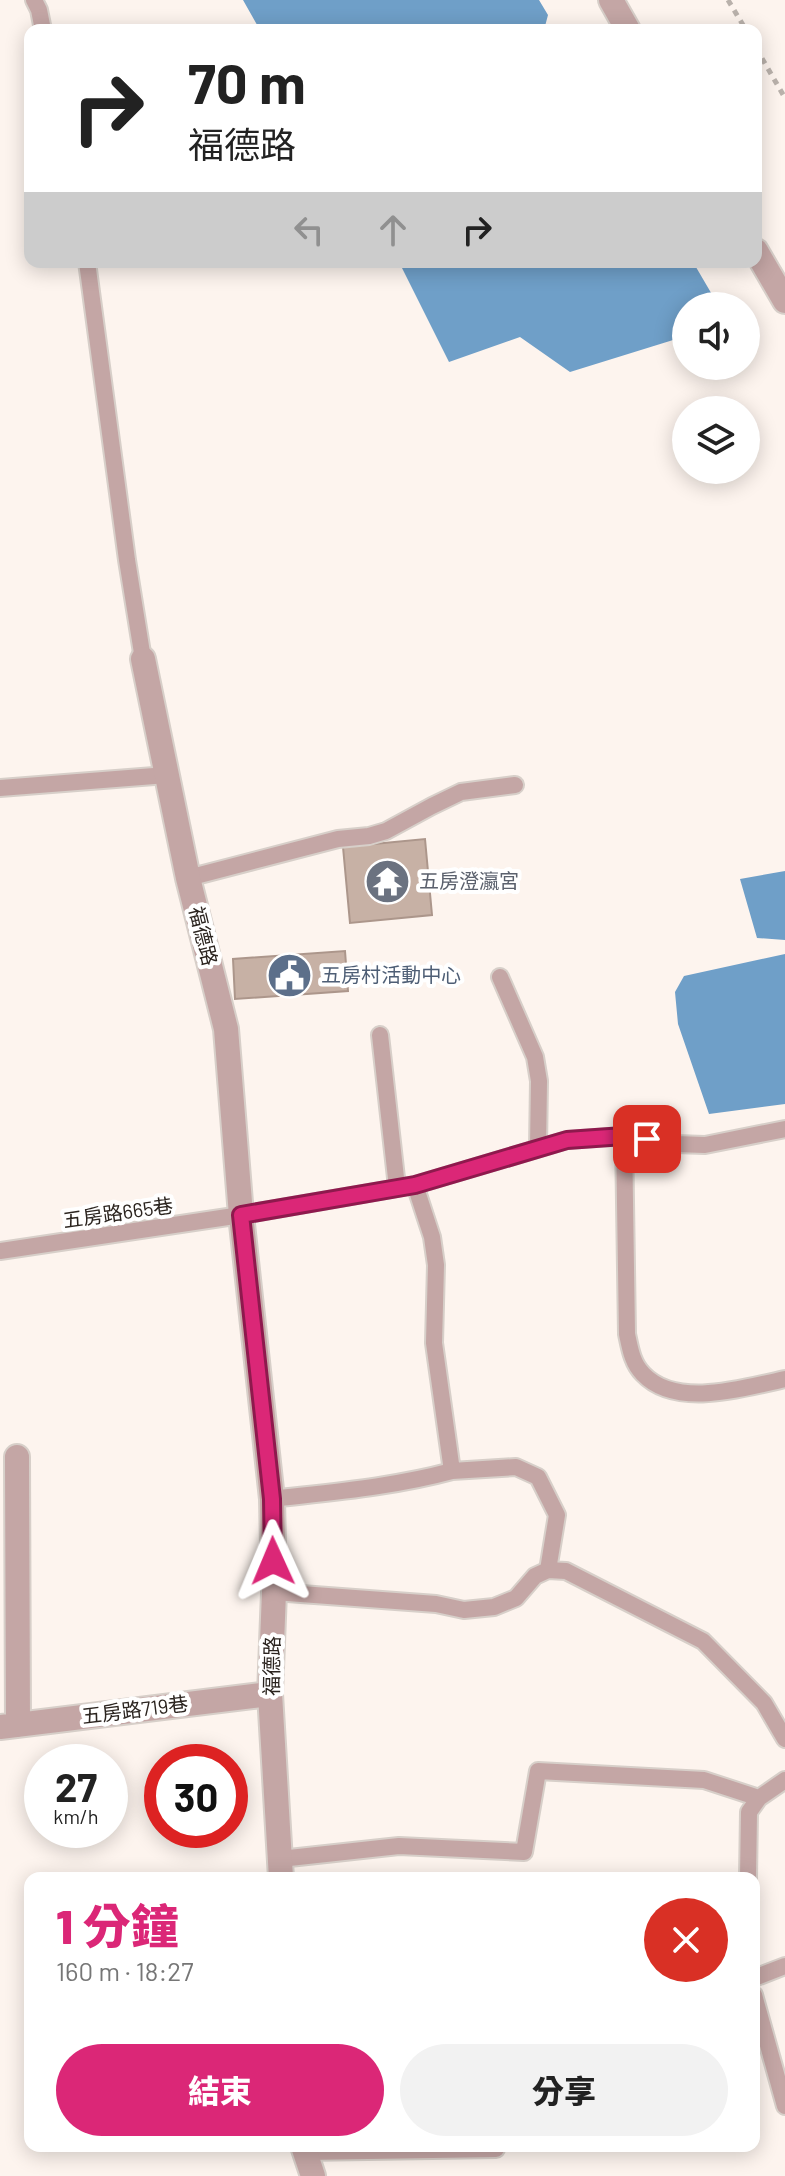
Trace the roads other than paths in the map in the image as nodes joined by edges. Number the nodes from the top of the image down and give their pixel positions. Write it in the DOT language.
graph roads {
  1 [pos="34,0"];
  2 [pos="611,0"];
  3 [pos="42,24"];
  4 [pos="625,24"];
  5 [pos="762,261"];
  6 [pos="88,268"];
  7 [pos="785,301"];
  8 [pos="143,659"];
  9 [pos="167,775"];
  10 [pos="515,785"];
  11 [pos="0,788"];
  12 [pos="188,878"];
  13 [pos="500,977"];
  14 [pos="380,1035"];
  15 [pos="785,1129"];
  16 [pos="624,1136"];
  17 [pos="538,1148"];
  18 [pos="415,1185"];
  19 [pos="397,1187"];
  20 [pos="241,1215"];
  21 [pos="0,1251"];
  22 [pos="785,1379"];
  23 [pos="17,1457"];
  24 [pos="452,1471"];
  25 [pos="272,1499"];
  26 [pos="548,1570"];
  27 [pos="274,1592"];
  28 [pos="270,1694"];
  29 [pos="9,1726"];
  30 [pos="785,1739"];
  31 [pos="785,1780"];
  32 [pos="759,1798"];
  33 [pos="281,1869"];
  34 [pos="748,1872"];
  35 [pos="785,1966"];
  36 [pos="760,1976"];
  37 [pos="760,2016"];
  38 [pos="785,2106"];
  39 [pos="304,2152"];
  40 [pos="313,2176"];
  1 -- 3 [label="lane"];
  2 -- 4 [label="street"];
  5 -- 7 [label="street"];
  6 -- 8 [label="lane"];
  8 -- 9 [label="street, 福德路"];
  9 -- 11 [label="lane"];
  9 -- 12 [label="street, 福德路"];
  10 -- 12 [label="lane"];
  12 -- 20 [label="street, 福德路"];
  13 -- 17 [label="lane"];
  14 -- 19 [label="lane"];
  15 -- 16 [label="lane"];
  16 -- 17 [label="lane"];
  16 -- 22 [label="lane"];
  17 -- 18 [label="lane"];
  18 -- 19 [label="lane"];
  18 -- 24 [label="lane"];
  19 -- 20 [label="lane"];
  20 -- 21 [label="lane, 五房路665巷"];
  20 -- 25 [label="street, 福德路"];
  23 -- 29 [label="street"];
  24 -- 25 [label="lane"];
  24 -- 26 [label="lane"];
  25 -- 27 [label="street, 福德路"];
  26 -- 27 [label="lane"];
  26 -- 30 [label="lane"];
  27 -- 28 [label="street, 福德路"];
  28 -- 29 [label="street, 五房路719巷"];
  28 -- 33 [label="street, 福德路"];
  31 -- 32 [label="lane"];
  32 -- 33 [label="lane"];
  32 -- 34 [label="lane"];
  35 -- 36 [label="lane"];
  37 -- 38 [label="lane"];
  39 -- 40 [label="street"];
}
